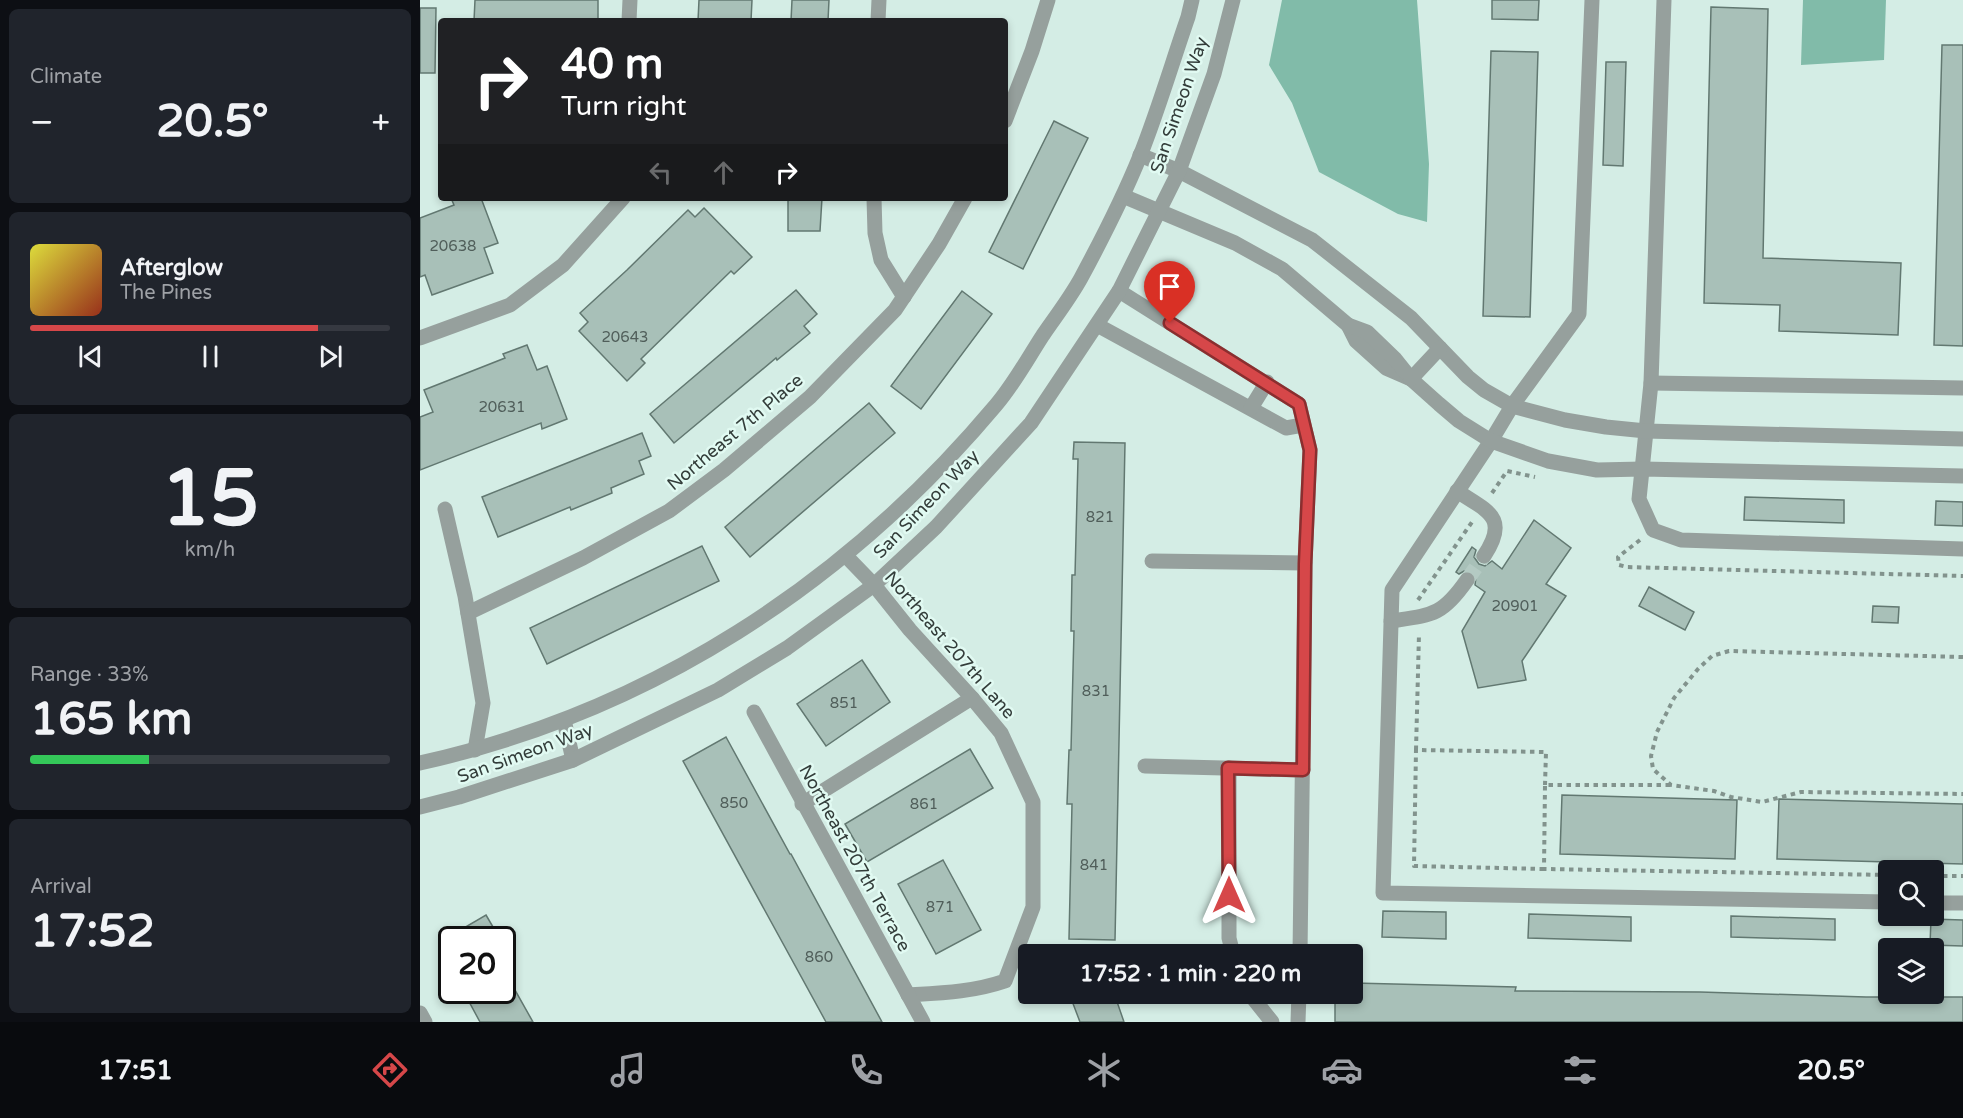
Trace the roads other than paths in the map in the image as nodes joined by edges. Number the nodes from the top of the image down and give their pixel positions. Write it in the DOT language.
graph roads {
  1 [pos="630,0"];
  2 [pos="879,0"];
  3 [pos="1048,0"];
  4 [pos="1192,0"];
  5 [pos="1233,0"];
  6 [pos="1592,0"];
  7 [pos="1664,0"];
  8 [pos="629,18"];
  9 [pos="878,18"];
  10 [pos="1008,113"];
  11 [pos="1140,155"];
  12 [pos="1179,171"];
  13 [pos="1123,196"];
  14 [pos="620,201"];
  15 [pos="874,201"];
  16 [pos="963,201"];
  17 [pos="1159,212"];
  18 [pos="1119,291"];
  19 [pos="904,297"];
  20 [pos="1097,325"];
  21 [pos="420,338"];
  22 [pos="1440,348"];
  23 [pos="1412,379"];
  24 [pos="1267,382"];
  25 [pos="1651,383"];
  26 [pos="1963,388"];
  27 [pos="1512,406"];
  28 [pos="1251,408"];
  29 [pos="1303,425"];
  30 [pos="1646,431"];
  31 [pos="1963,439"];
  32 [pos="1491,441"];
  33 [pos="1643,469"];
  34 [pos="1963,476"];
  35 [pos="1457,490"];
  36 [pos="445,509"];
  37 [pos="1963,549"];
  38 [pos="846,556"];
  39 [pos="1484,556"];
  40 [pos="1152,561"];
  41 [pos="1305,564"];
  42 [pos="1467,580"];
  43 [pos="874,585"];
  44 [pos="468,614"];
  45 [pos="1391,621"];
  46 [pos="972,698"];
  47 [pos="754,712"];
  48 [pos="564,720"];
  49 [pos="475,750"];
  50 [pos="573,760"];
  51 [pos="420,763"];
  52 [pos="1145,766"];
  53 [pos="1228,768"];
  54 [pos="1303,770"];
  55 [pos="802,804"];
  56 [pos="420,807"];
  57 [pos="1878,902"];
  58 [pos="1944,903"];
  59 [pos="1963,903"];
  60 [pos="1230,944"];
  61 [pos="1300,944"];
  62 [pos="908,995"];
  63 [pos="1258,1004"];
  64 [pos="1299,1004"];
  65 [pos="420,1013"];
  66 [pos="425,1022"];
  67 [pos="923,1022"];
  68 [pos="1272,1022"];
  69 [pos="1298,1022"];
  1 -- 8 [label="street"];
  2 -- 9 [label="street"];
  3 -- 10 [label="street"];
  4 -- 11 [label="street, San Simeon Way"];
  5 -- 12 [label="street, San Simeon Way"];
  6 -- 27 [label="street"];
  7 -- 25 [label="street"];
  11 -- 12 [label="street"];
  11 -- 13 [label="street, San Simeon Way"];
  12 -- 17 [label="street, San Simeon Way"];
  12 -- 22 [label="street"];
  13 -- 17 [label="street"];
  13 -- 38 [label="street, San Simeon Way"];
  14 -- 21 [label="street"];
  15 -- 19 [label="street"];
  16 -- 19 [label="street, Northeast 7th Place"];
  17 -- 18 [label="street, San Simeon Way"];
  17 -- 23 [label="street"];
  18 -- 20 [label="street, San Simeon Way"];
  18 -- 24 [label="street"];
  19 -- 44 [label="street, Northeast 7th Place"];
  20 -- 28 [label="street"];
  20 -- 43 [label="street, San Simeon Way"];
  22 -- 23 [label="street"];
  22 -- 27 [label="street"];
  23 -- 32 [label="street"];
  24 -- 28 [label="street"];
  24 -- 29 [label="street"];
  25 -- 26 [label="street"];
  25 -- 30 [label="street"];
  27 -- 30 [label="street"];
  27 -- 32 [label="street"];
  28 -- 29 [label="street"];
  29 -- 41 [label="street"];
  30 -- 31 [label="street"];
  30 -- 33 [label="street"];
  32 -- 33 [label="street"];
  32 -- 35 [label="street"];
  33 -- 34 [label="street"];
  33 -- 37 [label="street"];
  35 -- 39 [label="street"];
  35 -- 45 [label="street"];
  36 -- 44 [label="street"];
  38 -- 43 [label="street, Northeast 207th Lane"];
  38 -- 48 [label="street, San Simeon Way"];
  40 -- 41 [label="street"];
  41 -- 54 [label="street"];
  42 -- 45 [label="street"];
  43 -- 46 [label="street, Northeast 207th Lane"];
  43 -- 50 [label="street, San Simeon Way"];
  44 -- 49 [label="street"];
  45 -- 57 [label="street"];
  46 -- 55 [label="street"];
  46 -- 62 [label="street, Northeast 207th Lane"];
  47 -- 55 [label="street, Northeast 207th Terrace"];
  48 -- 49 [label="street, San Simeon Way"];
  48 -- 50 [label="street"];
  49 -- 51 [label="street, San Simeon Way"];
  50 -- 56 [label="street, San Simeon Way"];
  52 -- 53 [label="street"];
  53 -- 54 [label="street"];
  53 -- 60 [label="street"];
  54 -- 61 [label="street"];
  55 -- 62 [label="street, Northeast 207th Terrace"];
  58 -- 59 [label="street"];
  62 -- 67 [label="street, Northeast 207th Terrace"];
  63 -- 68 [label="street"];
  64 -- 69 [label="street"];
  65 -- 66 [label="street"];
}
